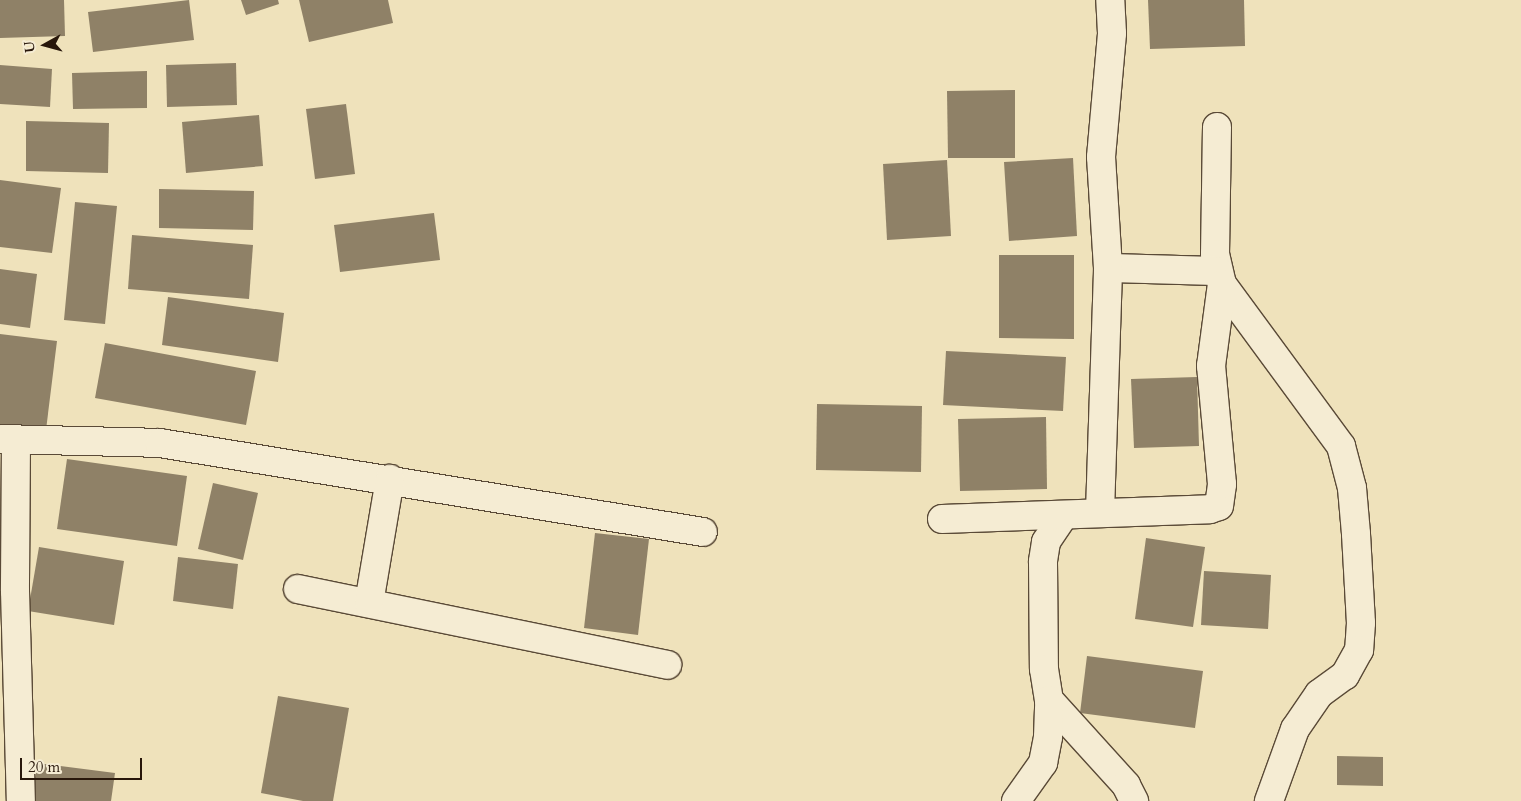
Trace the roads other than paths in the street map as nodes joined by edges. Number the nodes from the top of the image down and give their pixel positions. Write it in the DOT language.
graph roads {
  1 [pos="1110,0"];
  2 [pos="1217,127"];
  3 [pos="1108,268"];
  4 [pos="1220,277"];
  5 [pos="8,440"];
  6 [pos="390,479"];
  7 [pos="1100,512"];
  8 [pos="1064,515"];
  9 [pos="942,519"];
  10 [pos="703,532"];
  11 [pos="298,589"];
  12 [pos="7,591"];
  13 [pos="369,604"];
  14 [pos="667,665"];
  15 [pos="1049,700"];
  16 [pos="10,705"];
  17 [pos="21,801"];
  18 [pos="1016,801"];
  19 [pos="1134,801"];
  20 [pos="1269,801"];
  1 -- 3 [label="street"];
  2 -- 4 [label="street"];
  3 -- 4 [label="street"];
  3 -- 7 [label="street"];
  4 -- 7 [label="street"];
  4 -- 20 [label="street"];
  5 -- 6 [label="street"];
  5 -- 12 [label="street"];
  6 -- 10 [label="street"];
  6 -- 13 [label="street"];
  7 -- 8 [label="street"];
  8 -- 9 [label="street"];
  8 -- 15 [label="street"];
  11 -- 13 [label="street"];
  12 -- 16 [label="street"];
  13 -- 14 [label="street"];
  15 -- 18 [label="street"];
  15 -- 19 [label="street"];
  16 -- 17 [label="street"];
}
